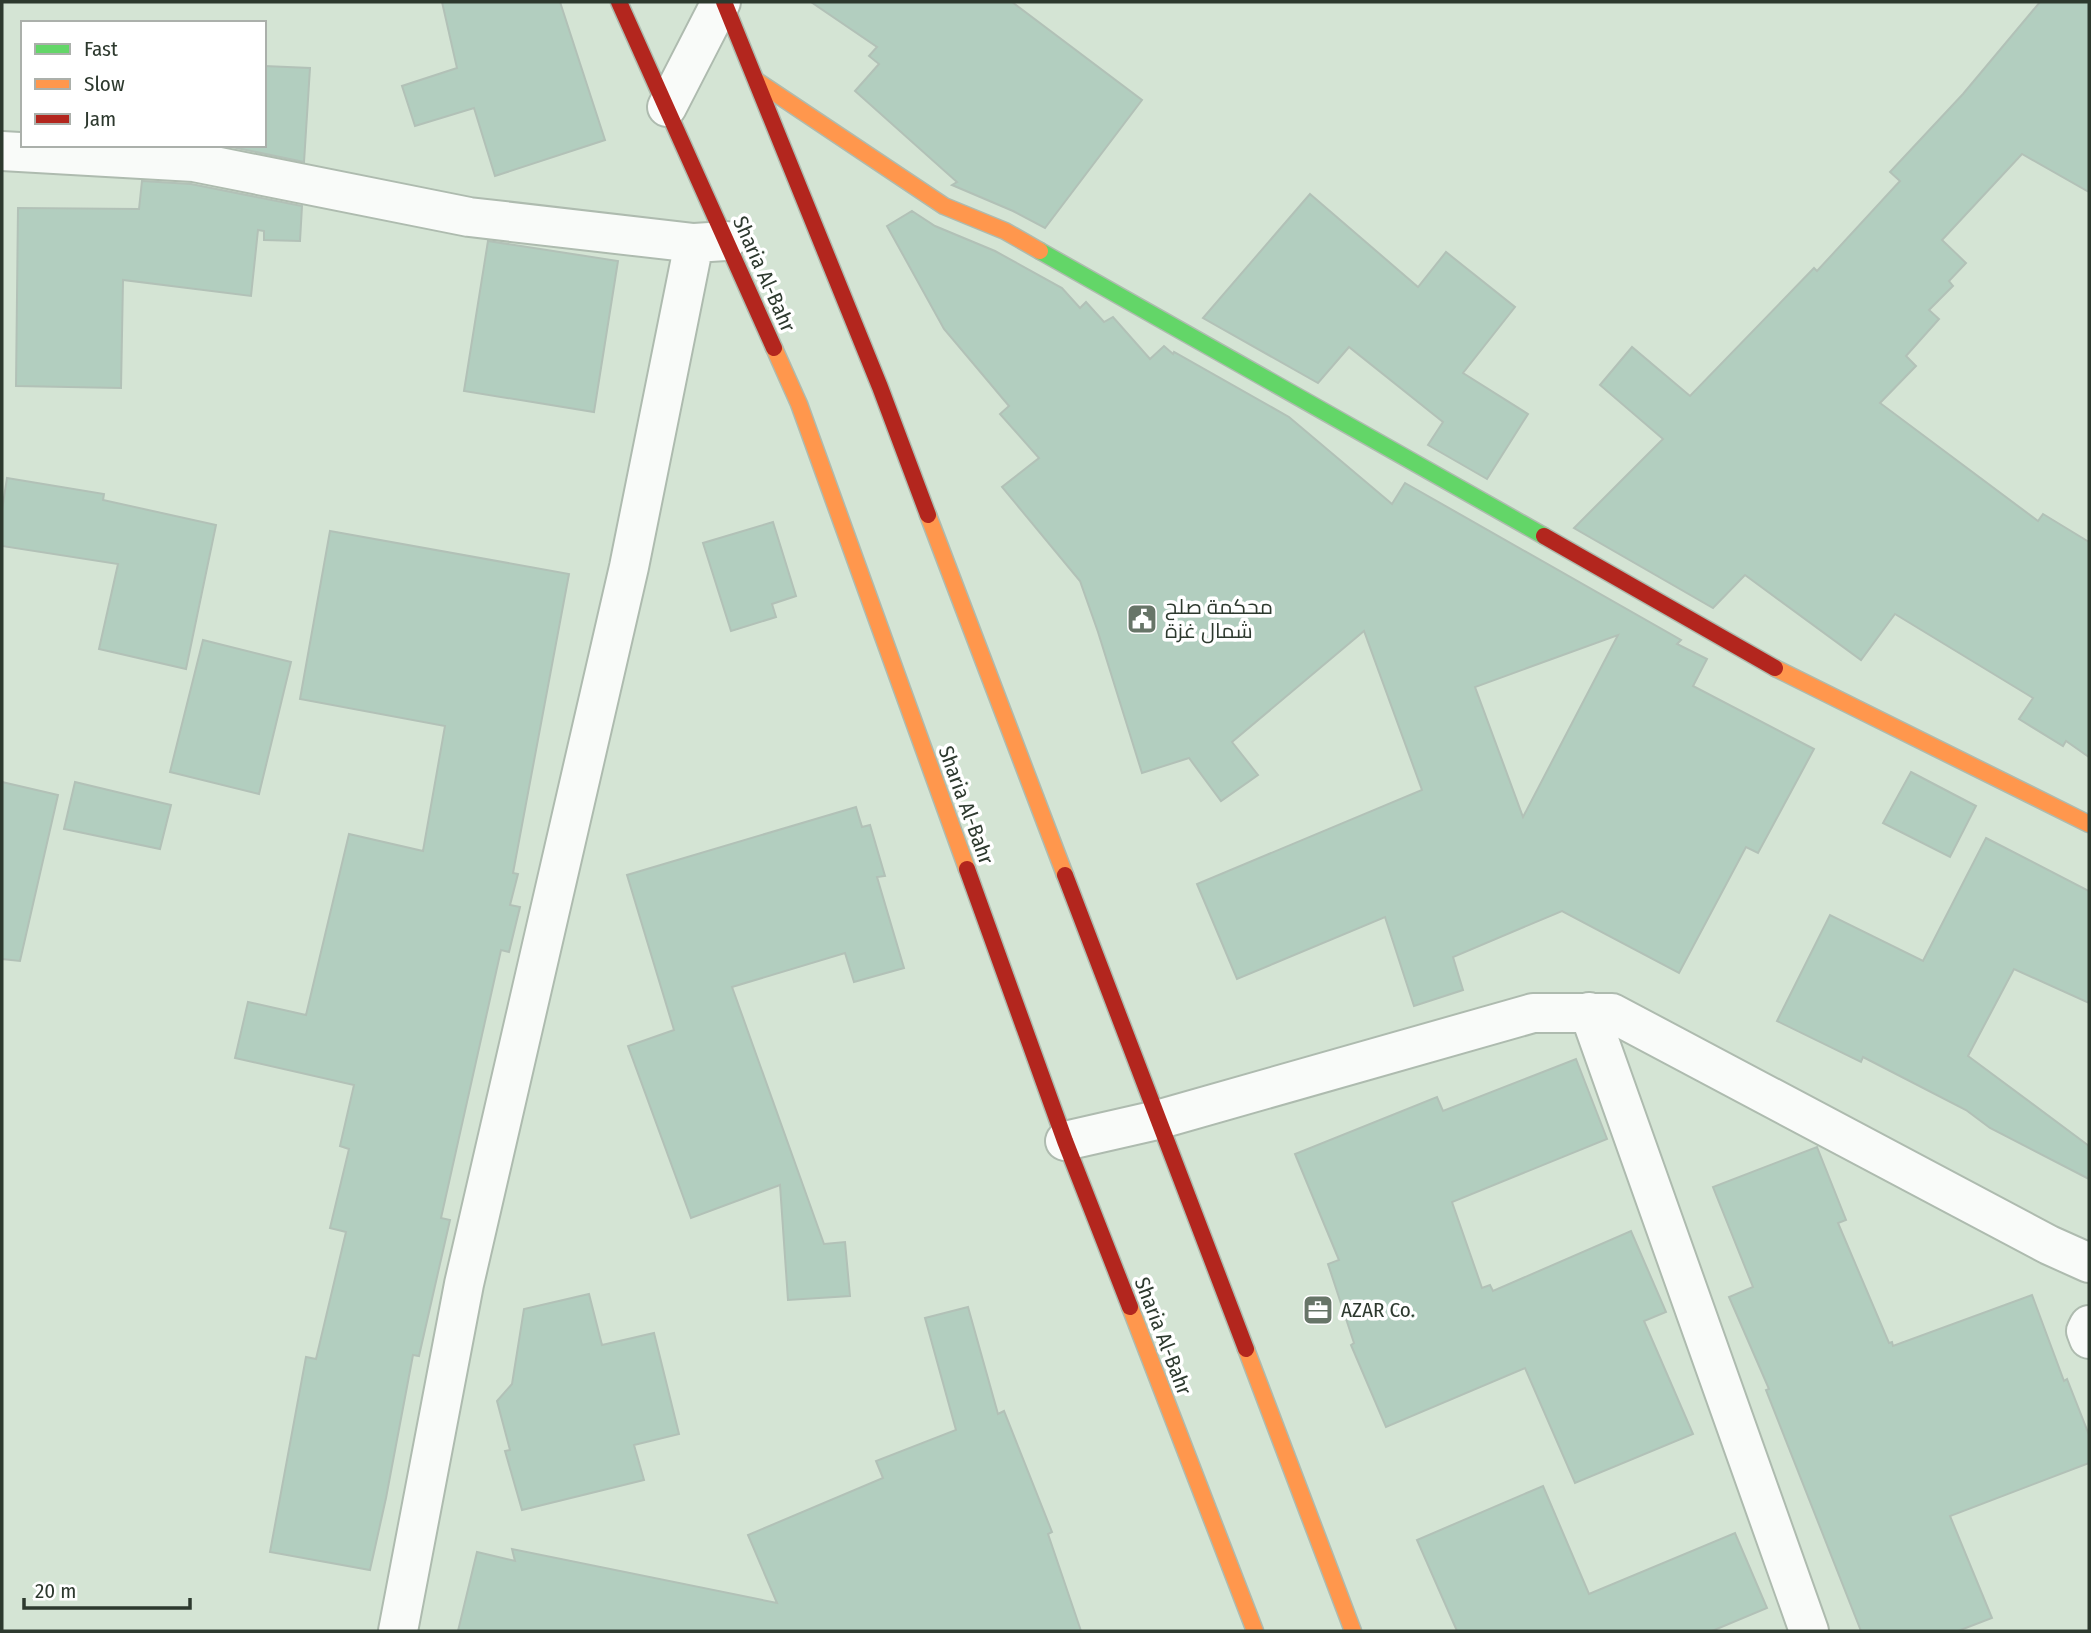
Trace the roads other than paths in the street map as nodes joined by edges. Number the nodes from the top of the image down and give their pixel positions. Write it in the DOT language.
graph roads {
  1 [pos="619,2"];
  2 [pos="723,2"];
  3 [pos="757,81"];
  4 [pos="667,107"];
  5 [pos="2,151"];
  6 [pos="710,242"];
  7 [pos="2089,824"];
  8 [pos="1589,1012"];
  9 [pos="1157,1120"];
  10 [pos="1065,1142"];
  11 [pos="2089,1263"];
  12 [pos="2089,1325"];
  13 [pos="2089,1339"];
  14 [pos="398,1631"];
  15 [pos="1255,1631"];
  16 [pos="1353,1631"];
  17 [pos="1809,1631"];
  1 -- 4 [label="main road, Sharia Al-Bahr"];
  2 -- 3 [label="main road"];
  2 -- 4 [label="street"];
  3 -- 7 [label="main road"];
  3 -- 9 [label="main road"];
  4 -- 6 [label="main road, Sharia Al-Bahr"];
  5 -- 6 [label="street"];
  6 -- 10 [label="main road, Sharia Al-Bahr"];
  6 -- 14 [label="street"];
  8 -- 9 [label="street"];
  8 -- 11 [label="street"];
  8 -- 17 [label="street"];
  9 -- 10 [label="street"];
  9 -- 16 [label="main road"];
  10 -- 15 [label="main road, Sharia Al-Bahr"];
  12 -- 13 [label="street"];
}
